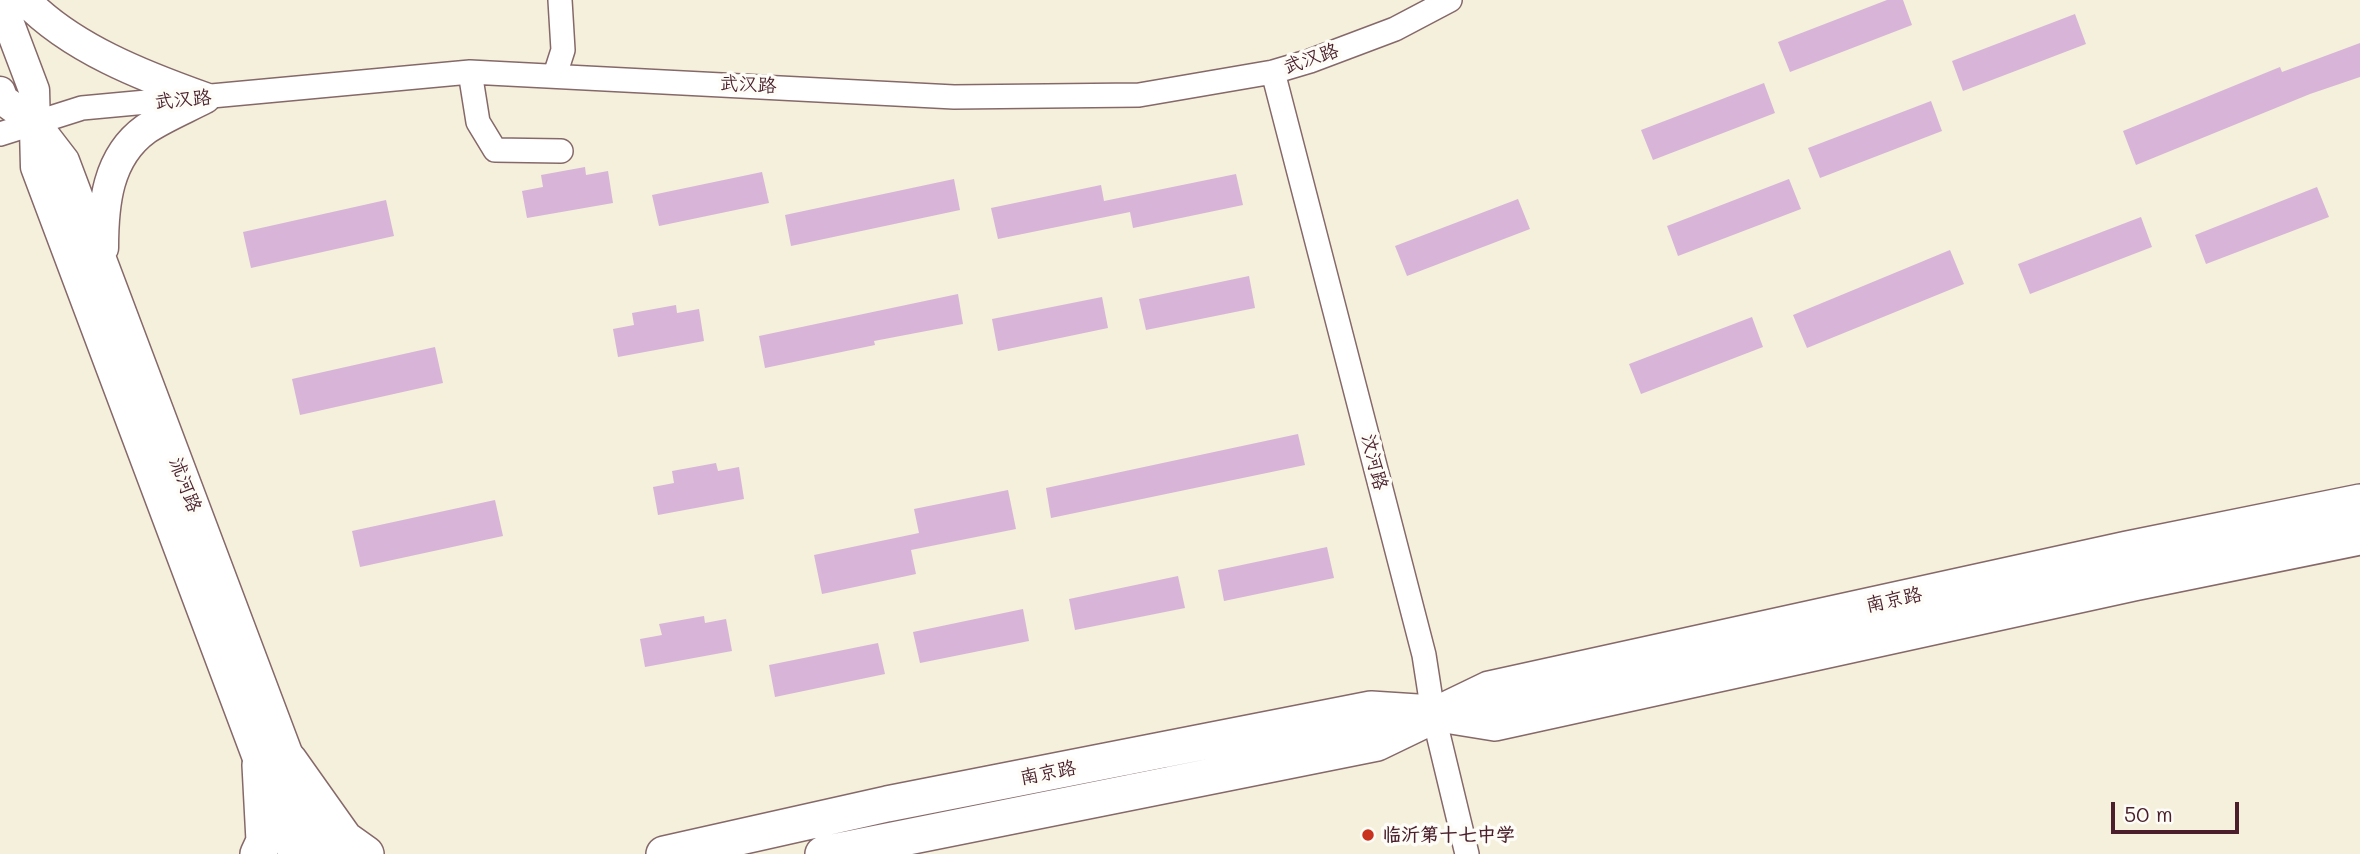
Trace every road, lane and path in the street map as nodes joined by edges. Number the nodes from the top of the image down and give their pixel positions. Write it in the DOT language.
graph roads {
  1 [pos="1,0"];
  2 [pos="25,0"];
  3 [pos="560,0"];
  4 [pos="1450,0"];
  5 [pos="470,72"];
  6 [pos="1273,72"];
  7 [pos="555,75"];
  8 [pos="0,92"];
  9 [pos="205,98"];
  10 [pos="34,122"];
  11 [pos="0,134"];
  12 [pos="561,151"];
  13 [pos="103,265"];
  14 [pos="2360,502"];
  15 [pos="2360,537"];
  16 [pos="1433,713"];
  17 [pos="275,763"];
  18 [pos="258,854"];
  19 [pos="293,854"];
  20 [pos="325,854"];
  21 [pos="366,854"];
  22 [pos="664,854"];
  23 [pos="823,854"];
  24 [pos="1467,854"];
  1 -- 10 [label="main road, 沭河路"];
  2 -- 9 [label="main road"];
  3 -- 7 [label="street"];
  4 -- 6 [label="street, 武汉路"];
  5 -- 7 [label="street, 武汉路"];
  5 -- 9 [label="street, 武汉路"];
  5 -- 12 [label="street"];
  6 -- 7 [label="street, 武汉路"];
  6 -- 16 [label="street, 汶河路"];
  8 -- 10 [label="main road, 沭河路"];
  9 -- 10 [label="street, 武汉路"];
  9 -- 13 [label="main road"];
  10 -- 11 [label="street, 武汉路"];
  10 -- 13 [label="main road, 沭河路"];
  10 -- 17 [label="main road, 沭河路"];
  13 -- 17 [label="main road, 沭河路"];
  14 -- 16 [label="highway, 南京路"];
  15 -- 16 [label="highway, 南京路"];
  16 -- 22 [label="highway, 南京路"];
  16 -- 23 [label="highway, 南京路"];
  16 -- 24 [label="street, 汶河路"];
  17 -- 18 [label="highway"];
  17 -- 19 [label="main road, 沭河路"];
  17 -- 20 [label="main road, 沭河路"];
  17 -- 21 [label="highway"];
}
